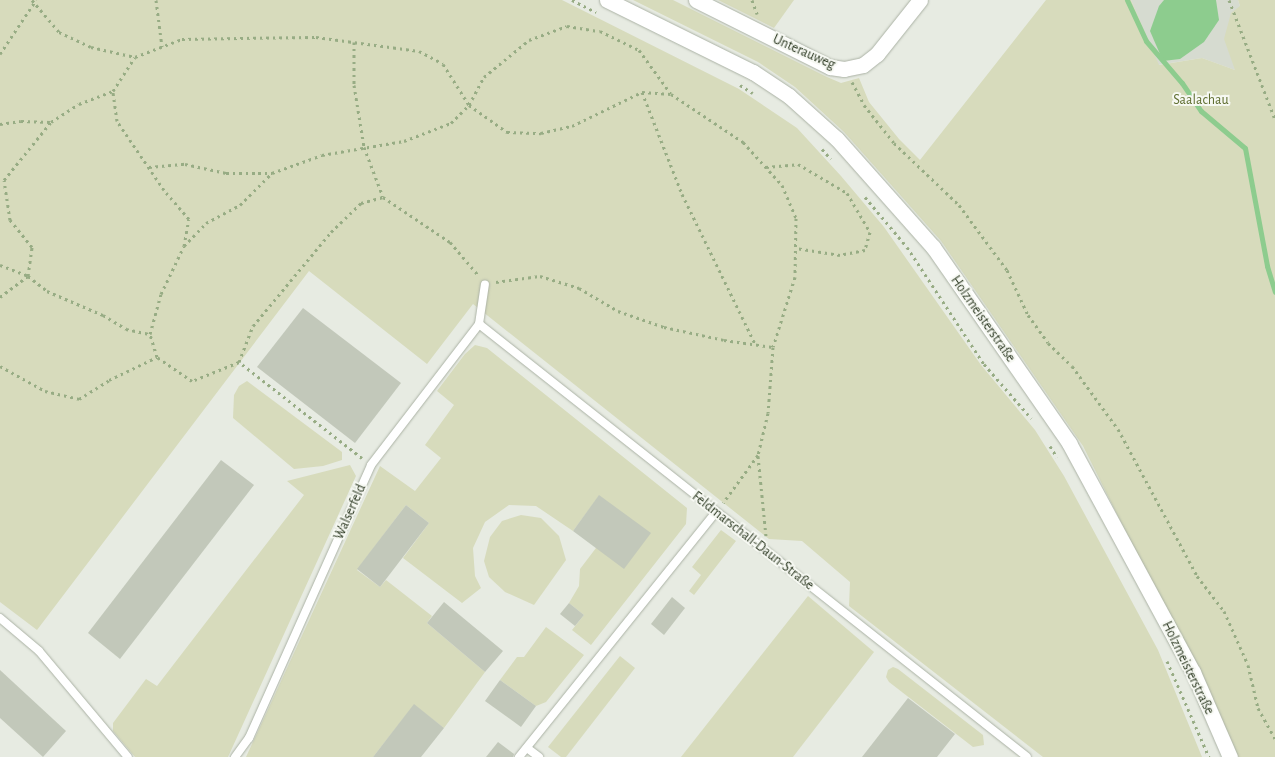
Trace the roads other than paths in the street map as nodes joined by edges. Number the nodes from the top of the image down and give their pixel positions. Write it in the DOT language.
graph roads {
  1 [pos="607,0"];
  2 [pos="696,0"];
  3 [pos="920,0"];
  4 [pos="485,284"];
  5 [pos="479,324"];
  6 [pos="716,512"];
  7 [pos="0,618"];
  8 [pos="527,748"];
  9 [pos="128,757"];
  10 [pos="235,757"];
  11 [pos="520,757"];
  12 [pos="539,757"];
  13 [pos="1027,757"];
  14 [pos="1230,757"];
  1 -- 14 [label="street, Holzmeisterstraße"];
  2 -- 3 [label="street, Unterauweg"];
  4 -- 5 [label="lane, Walserfeld"];
  5 -- 6 [label="lane, Feldmarschall-Daun-Straße"];
  5 -- 10 [label="lane, Walserfeld"];
  6 -- 8 [label="lane"];
  6 -- 13 [label="lane, Feldmarschall-Daun-Straße"];
  7 -- 9 [label="lane"];
  8 -- 11 [label="lane"];
  8 -- 12 [label="lane"];
}
